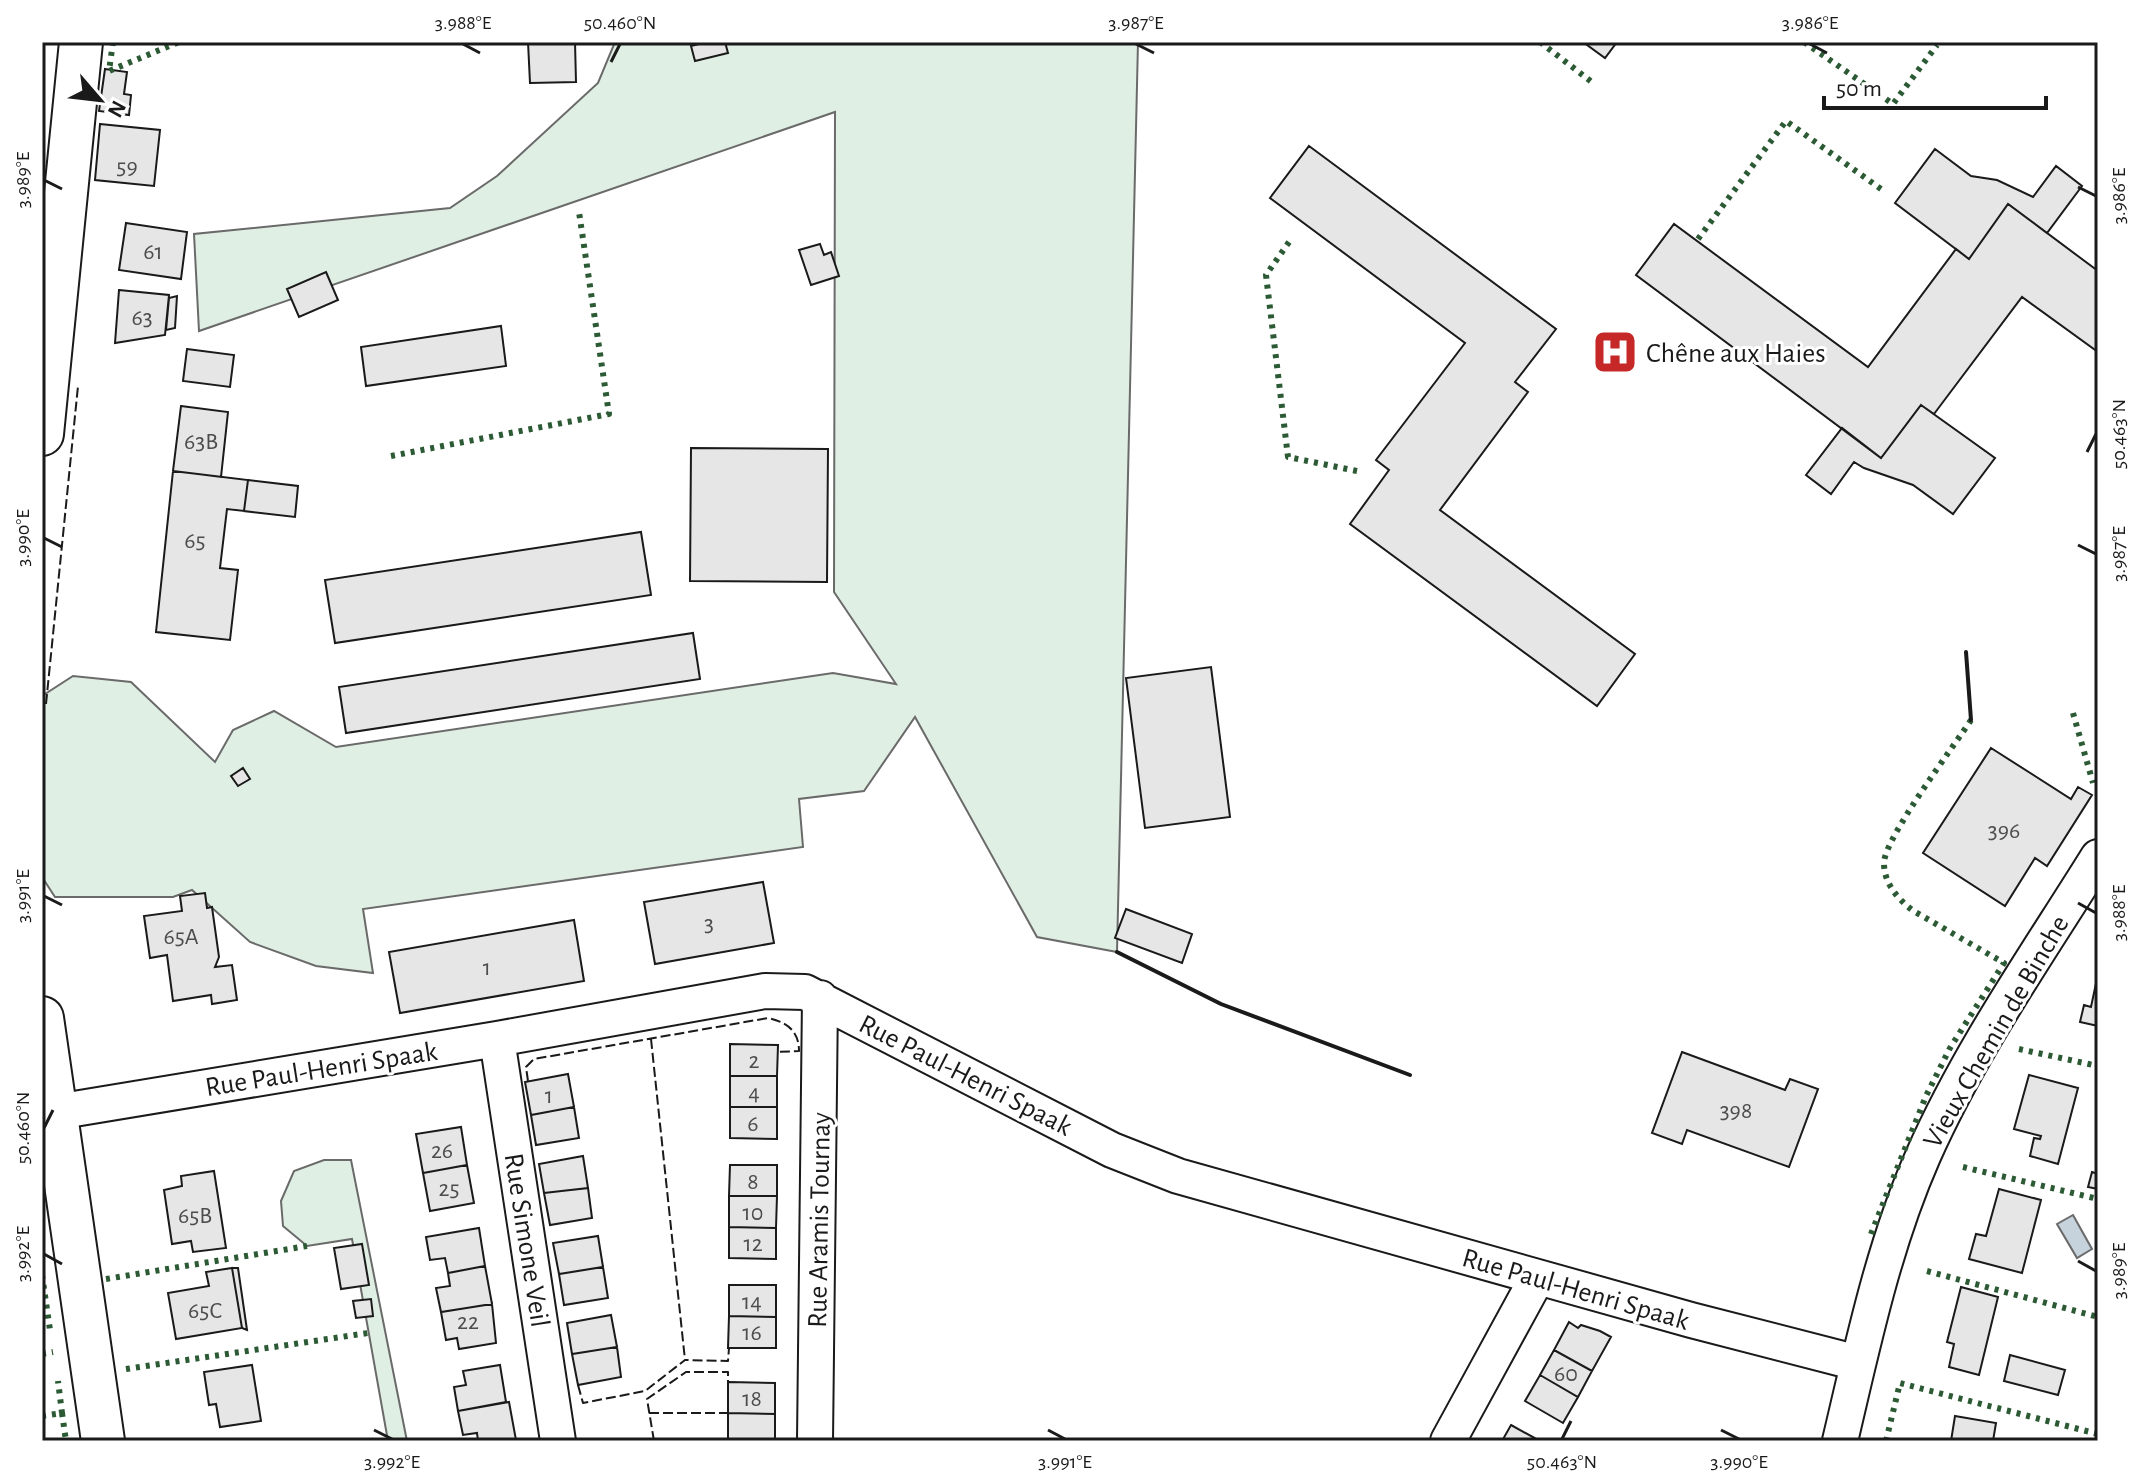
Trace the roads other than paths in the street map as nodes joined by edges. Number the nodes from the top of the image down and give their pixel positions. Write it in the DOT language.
graph roads {
  1 [pos="81,42"];
  2 [pos="42,434"];
  3 [pos="2098,857"];
  4 [pos="820,998"];
  5 [pos="42,1018"];
  6 [pos="497,1039"];
  7 [pos="56,1112"];
  8 [pos="1537,1278"];
  9 [pos="1858,1363"];
  10 [pos="103,1441"];
  11 [pos="558,1441"];
  12 [pos="815,1441"];
  13 [pos="1448,1441"];
  14 [pos="1840,1441"];
  1 -- 2 [label="main road"];
  3 -- 9 [label="street, Vieux Chemin de Binche"];
  4 -- 6 [label="street, Rue Paul-Henri Spaak"];
  4 -- 8 [label="street, Rue Paul-Henri Spaak"];
  4 -- 12 [label="street, Rue Aramis Tournay"];
  5 -- 7 [label="main road"];
  6 -- 7 [label="street, Rue Paul-Henri Spaak"];
  6 -- 11 [label="street, Rue Simone Veil"];
  7 -- 10 [label="main road"];
  8 -- 9 [label="street, Rue Paul-Henri Spaak"];
  8 -- 13 [label="street"];
  9 -- 14 [label="street, Vieux Chemin de Binche"];
}
